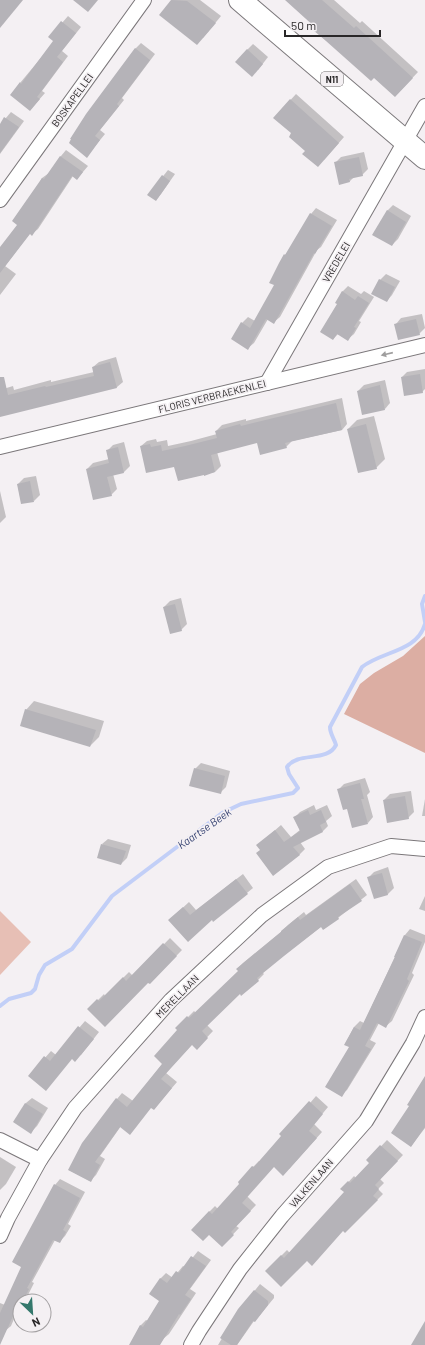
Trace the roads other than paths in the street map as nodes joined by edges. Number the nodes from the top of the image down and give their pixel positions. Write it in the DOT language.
graph roads {
  1 [pos="144,0"];
  2 [pos="240,0"];
  3 [pos="425,106"];
  4 [pos="405,141"];
  5 [pos="425,158"];
  6 [pos="0,200"];
  7 [pos="425,345"];
  8 [pos="268,383"];
  9 [pos="0,447"];
  10 [pos="425,849"];
  11 [pos="425,1017"];
  12 [pos="0,1140"];
  13 [pos="40,1160"];
  14 [pos="0,1236"];
  15 [pos="192,1345"];
  1 -- 6 [label="street, BOSKAPELLEI"];
  2 -- 4 [label="main road, N11"];
  3 -- 4 [label="street, VREDELEI"];
  4 -- 5 [label="main road, N11"];
  4 -- 8 [label="street, VREDELEI"];
  7 -- 8 [label="street, FLORIS VERBRAEKENLEI, one-way"];
  8 -- 9 [label="street, FLORIS VERBRAEKENLEI"];
  10 -- 13 [label="street, MERELLAAN"];
  11 -- 15 [label="street, VALKENLAAN"];
  12 -- 13 [label="street"];
  13 -- 14 [label="street, MERELLAAN"];
}
